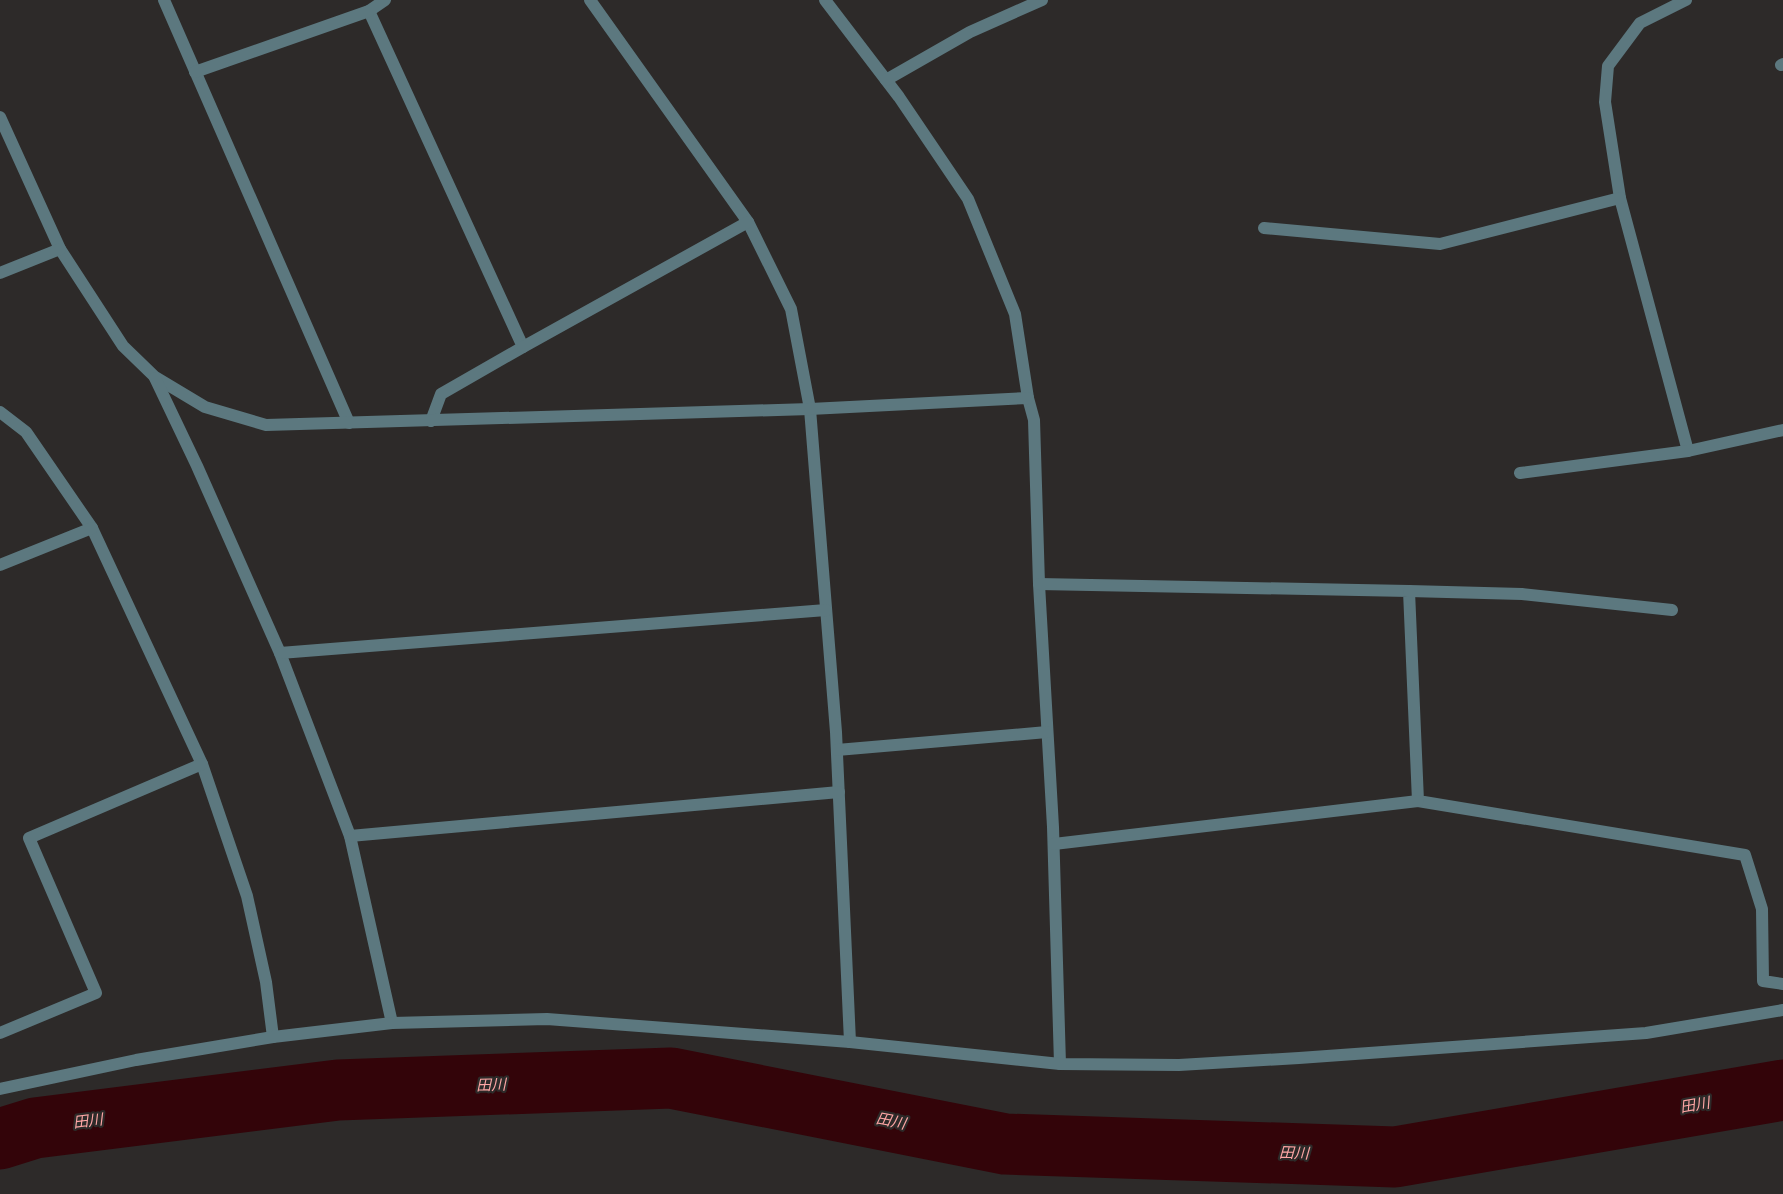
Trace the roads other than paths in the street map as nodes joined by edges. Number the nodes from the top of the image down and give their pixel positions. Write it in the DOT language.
graph roads {
  1 [pos="164,0"];
  2 [pos="385,0"];
  3 [pos="590,0"];
  4 [pos="825,0"];
  5 [pos="1042,0"];
  6 [pos="1686,0"];
  7 [pos="369,11"];
  8 [pos="195,72"];
  9 [pos="886,80"];
  10 [pos="0,117"];
  11 [pos="1620,198"];
  12 [pos="748,222"];
  13 [pos="1264,228"];
  14 [pos="60,249"];
  15 [pos="0,273"];
  16 [pos="523,347"];
  17 [pos="155,377"];
  18 [pos="1028,398"];
  19 [pos="810,409"];
  20 [pos="0,412"];
  21 [pos="431,421"];
  22 [pos="349,423"];
  23 [pos="1783,430"];
  24 [pos="1688,451"];
  25 [pos="1520,474"];
  26 [pos="92,528"];
  27 [pos="0,565"];
  28 [pos="1039,584"];
  29 [pos="1408,591"];
  30 [pos="826,610"];
  31 [pos="1672,610"];
  32 [pos="280,652"];
  33 [pos="1047,732"];
  34 [pos="837,750"];
  35 [pos="202,764"];
  36 [pos="839,792"];
  37 [pos="1418,801"];
  38 [pos="350,836"];
  39 [pos="1054,844"];
  40 [pos="1783,984"];
  41 [pos="1783,1010"];
  42 [pos="392,1023"];
  43 [pos="0,1033"];
  44 [pos="272,1037"];
  45 [pos="850,1042"];
  46 [pos="1060,1064"];
  47 [pos="0,1089"];
  1 -- 8 [label="street"];
  2 -- 7 [label="street"];
  3 -- 12 [label="street"];
  4 -- 9 [label="street"];
  5 -- 9 [label="street"];
  6 -- 11 [label="street"];
  7 -- 8 [label="street"];
  7 -- 16 [label="street"];
  8 -- 22 [label="street"];
  9 -- 18 [label="street"];
  10 -- 14 [label="street"];
  11 -- 13 [label="street"];
  11 -- 24 [label="street"];
  12 -- 16 [label="street"];
  12 -- 19 [label="street"];
  14 -- 15 [label="street"];
  14 -- 17 [label="street"];
  16 -- 21 [label="street"];
  17 -- 22 [label="street"];
  17 -- 32 [label="street"];
  18 -- 19 [label="street"];
  18 -- 28 [label="street"];
  19 -- 21 [label="street"];
  19 -- 30 [label="street"];
  20 -- 26 [label="street"];
  21 -- 22 [label="street"];
  23 -- 24 [label="street"];
  24 -- 25 [label="street"];
  26 -- 27 [label="street"];
  26 -- 35 [label="street"];
  28 -- 29 [label="street"];
  28 -- 33 [label="street"];
  29 -- 31 [label="street"];
  29 -- 37 [label="street"];
  30 -- 32 [label="street"];
  30 -- 34 [label="street"];
  32 -- 38 [label="street"];
  33 -- 34 [label="street"];
  33 -- 39 [label="street"];
  34 -- 36 [label="street"];
  35 -- 43 [label="street"];
  35 -- 44 [label="street"];
  36 -- 38 [label="street"];
  36 -- 45 [label="street"];
  37 -- 39 [label="street"];
  37 -- 40 [label="street"];
  38 -- 42 [label="street"];
  39 -- 46 [label="street"];
  41 -- 46 [label="street"];
  42 -- 44 [label="street"];
  42 -- 45 [label="street"];
  44 -- 47 [label="street"];
  45 -- 46 [label="street"];
}
